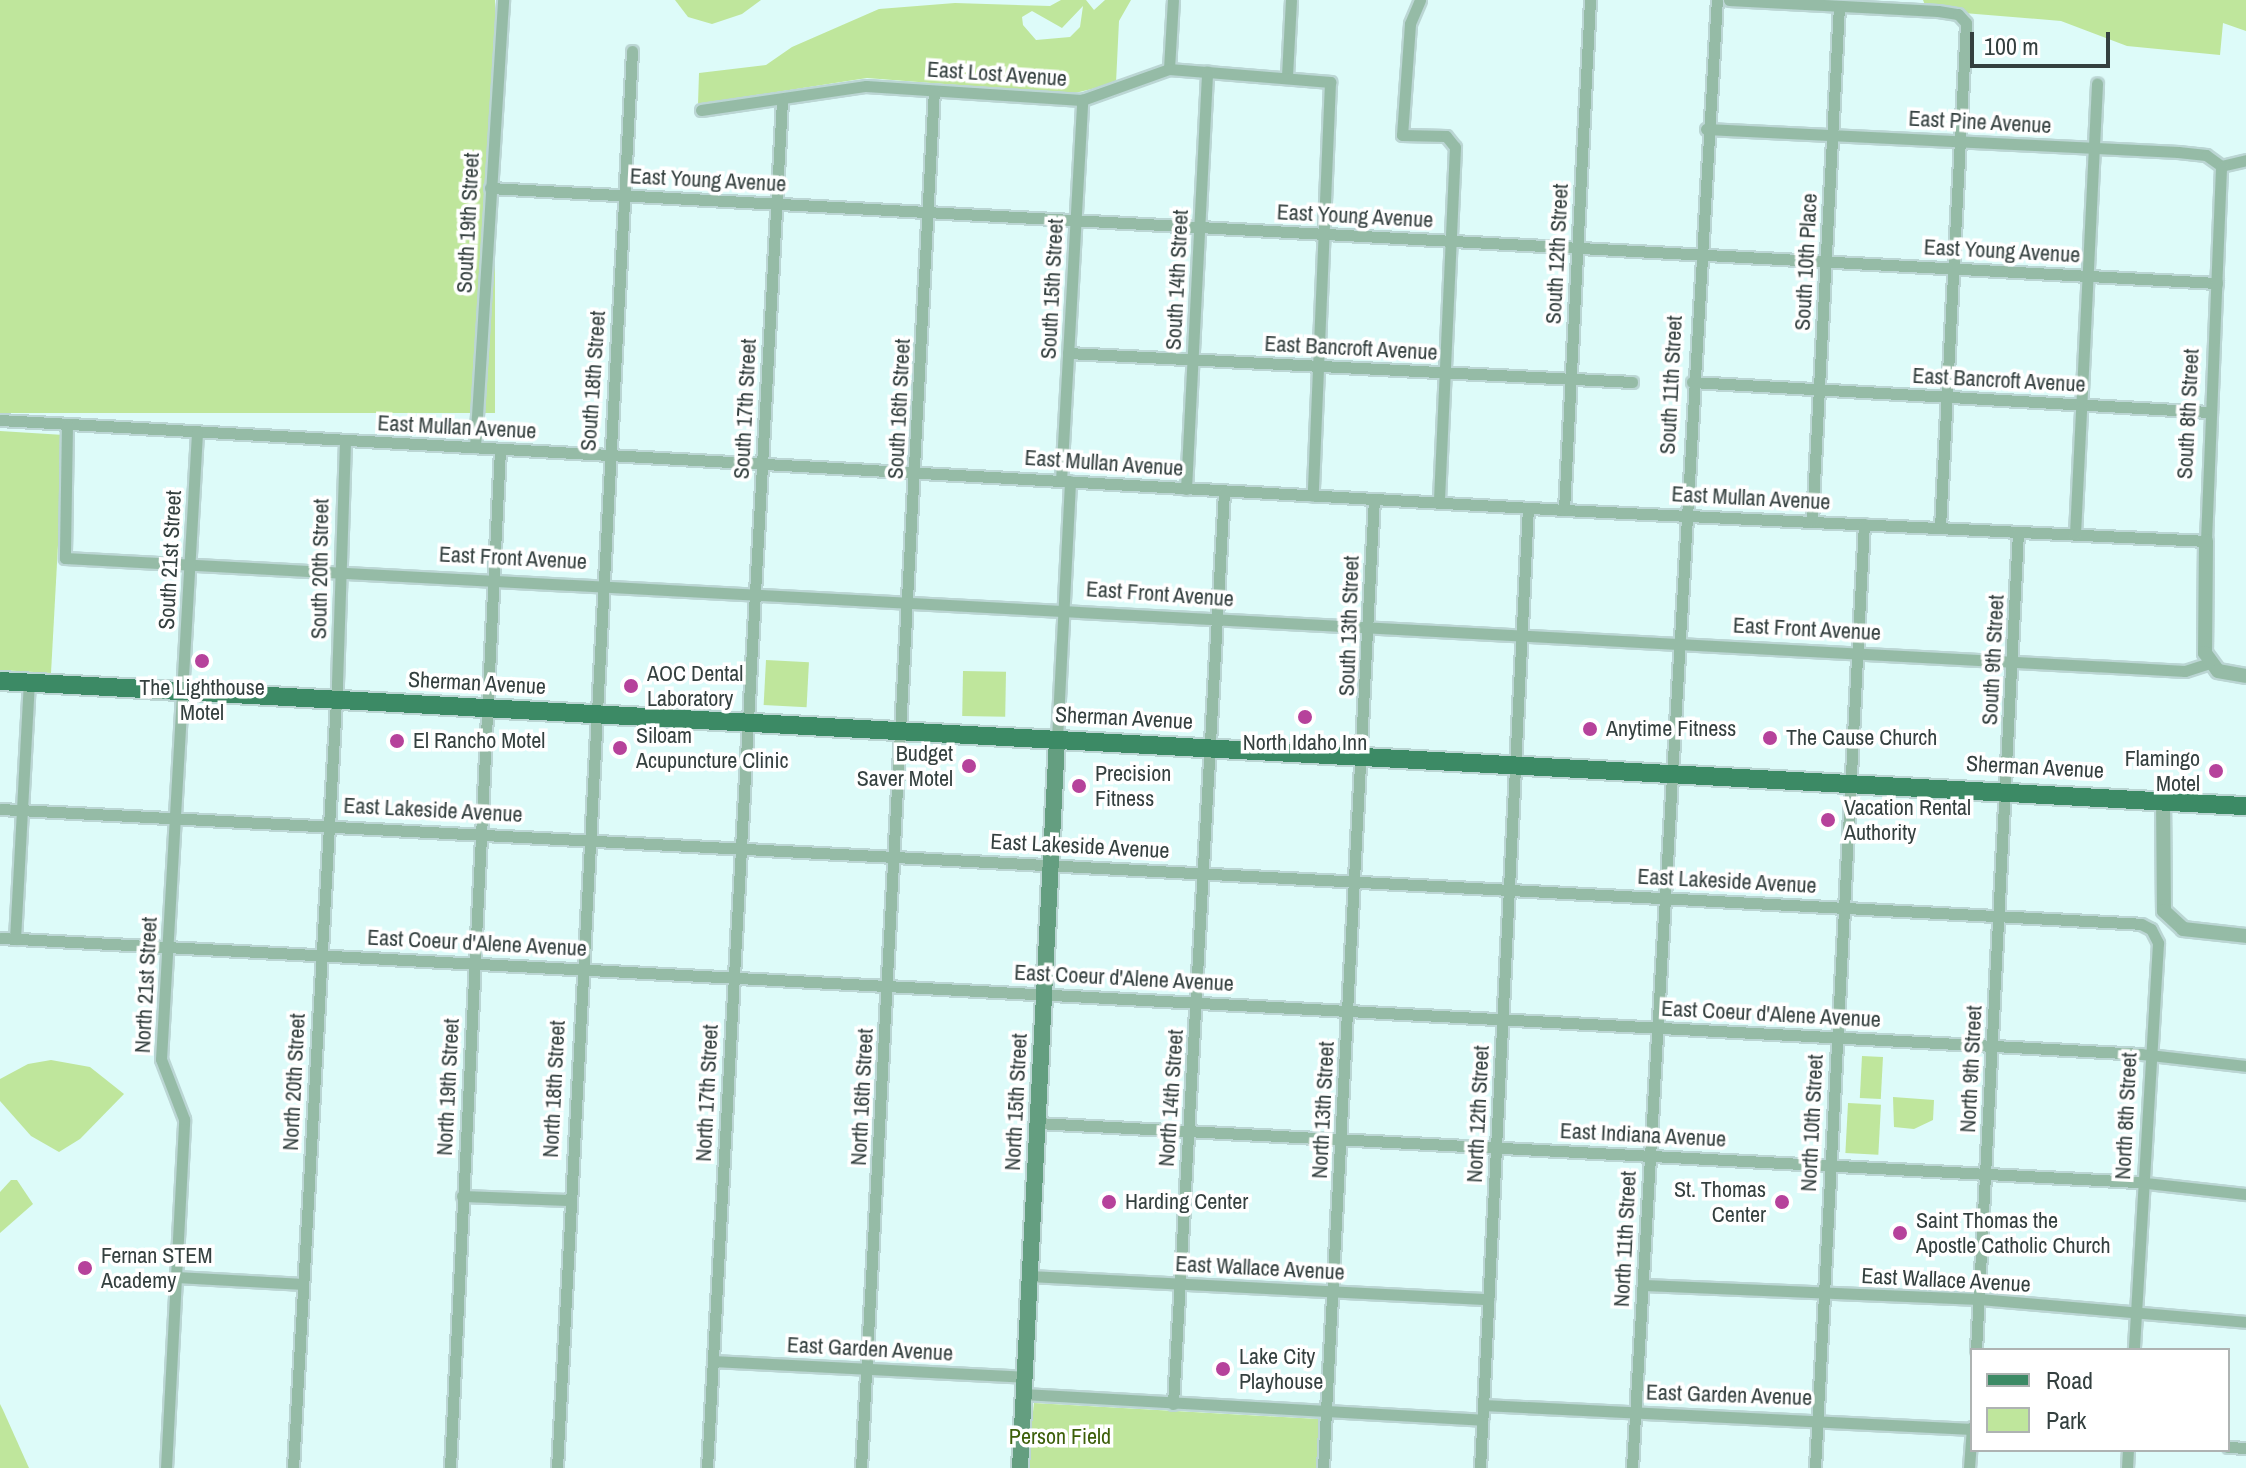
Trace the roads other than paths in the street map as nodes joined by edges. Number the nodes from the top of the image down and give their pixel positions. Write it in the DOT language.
graph roads {
  1 [pos="503,0"];
  2 [pos="1173,0"];
  3 [pos="1291,0"];
  4 [pos="1420,0"];
  5 [pos="1590,0"];
  6 [pos="1717,0"];
  7 [pos="1729,0"];
  8 [pos="1925,5"];
  9 [pos="1839,6"];
  10 [pos="632,51"];
  11 [pos="1169,69"];
  12 [pos="1207,72"];
  13 [pos="1287,76"];
  14 [pos="2097,84"];
  15 [pos="934,91"];
  16 [pos="782,99"];
  17 [pos="1082,100"];
  18 [pos="701,110"];
  19 [pos="1706,129"];
  20 [pos="1833,133"];
  21 [pos="1962,141"];
  22 [pos="2094,148"];
  23 [pos="2246,160"];
  24 [pos="2221,166"];
  25 [pos="490,188"];
  26 [pos="625,196"];
  27 [pos="776,204"];
  28 [pos="930,213"];
  29 [pos="1075,221"];
  30 [pos="1199,227"];
  31 [pos="1326,234"];
  32 [pos="1452,241"];
  33 [pos="1577,248"];
  34 [pos="1699,255"];
  35 [pos="1826,262"];
  36 [pos="1954,269"];
  37 [pos="2088,275"];
  38 [pos="2217,283"];
  39 [pos="1068,353"];
  40 [pos="1193,359"];
  41 [pos="1320,366"];
  42 [pos="1444,372"];
  43 [pos="1570,379"];
  44 [pos="1632,382"];
  45 [pos="1692,382"];
  46 [pos="1819,390"];
  47 [pos="1947,396"];
  48 [pos="2081,404"];
  49 [pos="2209,412"];
  50 [pos="0,420"];
  51 [pos="67,424"];
  52 [pos="197,432"];
  53 [pos="345,440"];
  54 [pos="475,447"];
  55 [pos="500,449"];
  56 [pos="609,455"];
  57 [pos="762,463"];
  58 [pos="916,471"];
  59 [pos="1066,481"];
  60 [pos="1186,489"];
  61 [pos="1224,491"];
  62 [pos="1313,496"];
  63 [pos="1374,499"];
  64 [pos="1439,503"];
  65 [pos="1528,508"];
  66 [pos="1564,510"];
  67 [pos="1684,514"];
  68 [pos="1812,521"];
  69 [pos="1864,524"];
  70 [pos="1940,528"];
  71 [pos="2018,532"];
  72 [pos="2075,534"];
  73 [pos="2206,541"];
  74 [pos="190,563"];
  75 [pos="340,571"];
  76 [pos="494,579"];
  77 [pos="603,584"];
  78 [pos="755,594"];
  79 [pos="909,602"];
  80 [pos="1063,610"];
  81 [pos="1216,620"];
  82 [pos="1369,626"];
  83 [pos="1524,635"];
  84 [pos="1680,643"];
  85 [pos="1860,654"];
  86 [pos="2014,661"];
  87 [pos="2210,663"];
  88 [pos="2246,676"];
  89 [pos="0,681"];
  90 [pos="29,683"];
  91 [pos="182,690"];
  92 [pos="336,698"];
  93 [pos="490,708"];
  94 [pos="596,713"];
  95 [pos="748,721"];
  96 [pos="902,729"];
  97 [pos="1057,739"];
  98 [pos="1211,746"];
  99 [pos="1364,754"];
  100 [pos="1518,762"];
  101 [pos="1673,772"];
  102 [pos="1854,781"];
  103 [pos="2006,789"];
  104 [pos="2163,798"];
  105 [pos="2246,806"];
  106 [pos="0,809"];
  107 [pos="22,810"];
  108 [pos="175,819"];
  109 [pos="328,825"];
  110 [pos="481,835"];
  111 [pos="587,840"];
  112 [pos="740,849"];
  113 [pos="895,858"];
  114 [pos="1051,866"];
  115 [pos="1204,875"];
  116 [pos="1357,883"];
  117 [pos="1511,891"];
  118 [pos="1665,900"];
  119 [pos="1846,909"];
  120 [pos="1999,916"];
  121 [pos="2154,933"];
  122 [pos="2246,936"];
  123 [pos="0,938"];
  124 [pos="15,939"];
  125 [pos="169,946"];
  126 [pos="321,955"];
  127 [pos="474,963"];
  128 [pos="580,969"];
  129 [pos="733,977"];
  130 [pos="888,986"];
  131 [pos="1043,994"];
  132 [pos="1197,1002"];
  133 [pos="1348,1011"];
  134 [pos="1503,1021"];
  135 [pos="1657,1028"];
  136 [pos="1837,1038"];
  137 [pos="1993,1045"];
  138 [pos="2151,1056"];
  139 [pos="2246,1066"];
  140 [pos="1037,1123"];
  141 [pos="1188,1130"];
  142 [pos="1342,1138"];
  143 [pos="1496,1147"];
  144 [pos="1650,1156"];
  145 [pos="1829,1165"];
  146 [pos="1985,1174"];
  147 [pos="2144,1184"];
  148 [pos="2246,1194"];
  149 [pos="462,1196"];
  150 [pos="568,1200"];
  151 [pos="1029,1276"];
  152 [pos="177,1277"];
  153 [pos="303,1284"];
  154 [pos="1180,1284"];
  155 [pos="1644,1285"];
  156 [pos="1332,1292"];
  157 [pos="1823,1293"];
  158 [pos="1488,1299"];
  159 [pos="1979,1299"];
  160 [pos="2137,1312"];
  161 [pos="2246,1322"];
  162 [pos="1976,1348"];
  163 [pos="2134,1348"];
  164 [pos="713,1361"];
  165 [pos="867,1369"];
  166 [pos="1024,1386"];
  167 [pos="1173,1404"];
  168 [pos="1483,1405"];
  169 [pos="1635,1411"];
  170 [pos="1327,1412"];
  171 [pos="1817,1419"];
  172 [pos="1482,1420"];
  173 [pos="1970,1428"];
  174 [pos="166,1468"];
  175 [pos="293,1468"];
  176 [pos="450,1468"];
  177 [pos="557,1468"];
  178 [pos="707,1468"];
  179 [pos="861,1468"];
  180 [pos="1020,1468"];
  181 [pos="1323,1468"];
  182 [pos="1480,1468"];
  183 [pos="1632,1468"];
  184 [pos="1815,1468"];
  1 -- 25 [label="street, South 19th Street"];
  2 -- 11 [label="street"];
  3 -- 13 [label="street"];
  4 -- 32 [label="street"];
  5 -- 33 [label="street, South 12th Street"];
  6 -- 19 [label="street, South 11th Street"];
  7 -- 9 [label="street"];
  8 -- 9 [label="street"];
  8 -- 21 [label="street"];
  9 -- 20 [label="street, South 10th Place"];
  10 -- 26 [label="street, South 18th Street"];
  11 -- 12 [label="street, East Lost Avenue"];
  11 -- 17 [label="street, East Lost Avenue"];
  12 -- 13 [label="street, East Lost Avenue"];
  12 -- 30 [label="street, South 14th Street"];
  13 -- 31 [label="street, East Lost Avenue"];
  14 -- 22 [label="street"];
  15 -- 16 [label="street, East Lost Avenue"];
  15 -- 17 [label="street, East Lost Avenue"];
  15 -- 28 [label="street, South 16th Street"];
  16 -- 18 [label="street, East Lost Avenue"];
  16 -- 27 [label="street, South 17th Street"];
  17 -- 29 [label="street, South 15th Street"];
  19 -- 20 [label="street, East Pine Avenue"];
  19 -- 34 [label="street, South 11th Street"];
  20 -- 21 [label="street, East Pine Avenue"];
  20 -- 35 [label="street, South 10th Place"];
  21 -- 22 [label="street, East Pine Avenue"];
  21 -- 36 [label="street"];
  22 -- 24 [label="street, East Pine Avenue"];
  22 -- 37 [label="street"];
  23 -- 24 [label="street"];
  24 -- 38 [label="street, South 8th Street"];
  25 -- 26 [label="street, East Young Avenue"];
  25 -- 54 [label="street, South 19th Street"];
  26 -- 27 [label="street, East Young Avenue"];
  26 -- 56 [label="street, South 18th Street"];
  27 -- 28 [label="street, East Young Avenue"];
  27 -- 57 [label="street, South 17th Street"];
  28 -- 29 [label="street, East Young Avenue"];
  28 -- 58 [label="street, South 16th Street"];
  29 -- 30 [label="street, East Young Avenue"];
  29 -- 39 [label="street, South 15th Street"];
  30 -- 31 [label="street, East Young Avenue"];
  30 -- 40 [label="street, South 14th Street"];
  31 -- 32 [label="street, East Young Avenue"];
  31 -- 41 [label="street"];
  32 -- 33 [label="street, East Young Avenue"];
  32 -- 42 [label="street"];
  33 -- 34 [label="street, East Young Avenue"];
  33 -- 43 [label="street, South 12th Street"];
  34 -- 35 [label="street, East Young Avenue"];
  34 -- 45 [label="street, South 11th Street"];
  35 -- 36 [label="street, East Young Avenue"];
  35 -- 46 [label="street, South 10th Place"];
  36 -- 37 [label="street, East Young Avenue"];
  36 -- 47 [label="street"];
  37 -- 38 [label="street, East Young Avenue"];
  37 -- 48 [label="street"];
  38 -- 49 [label="street, South 8th Street"];
  39 -- 40 [label="street, East Bancroft Avenue"];
  39 -- 59 [label="street, South 15th Street"];
  40 -- 41 [label="street, East Bancroft Avenue"];
  40 -- 60 [label="street, South 14th Street"];
  41 -- 42 [label="street, East Bancroft Avenue"];
  41 -- 62 [label="street"];
  42 -- 43 [label="street, East Bancroft Avenue"];
  42 -- 64 [label="street"];
  43 -- 44 [label="street, East Bancroft Avenue"];
  43 -- 66 [label="street, South 12th Street"];
  45 -- 46 [label="street, East Bancroft Avenue"];
  45 -- 67 [label="street, South 11th Street"];
  46 -- 47 [label="street, East Bancroft Avenue"];
  46 -- 68 [label="street, South 10th Place"];
  47 -- 48 [label="street, East Bancroft Avenue"];
  47 -- 70 [label="street"];
  48 -- 49 [label="street, East Bancroft Avenue"];
  48 -- 72 [label="street"];
  49 -- 73 [label="street, South 8th Street"];
  50 -- 51 [label="street, East Mullan Avenue"];
  51 -- 52 [label="street, East Mullan Avenue"];
  51 -- 74 [label="street, East Front Avenue"];
  52 -- 53 [label="street, East Mullan Avenue"];
  52 -- 74 [label="street, South 21st Street"];
  53 -- 54 [label="street, East Mullan Avenue"];
  53 -- 75 [label="street, South 20th Street"];
  54 -- 55 [label="street, East Mullan Avenue"];
  55 -- 56 [label="street, East Mullan Avenue"];
  55 -- 76 [label="street"];
  56 -- 57 [label="street, East Mullan Avenue"];
  56 -- 77 [label="street, South 18th Street"];
  57 -- 58 [label="street, East Mullan Avenue"];
  57 -- 78 [label="street, South 17th Street"];
  58 -- 59 [label="street, East Mullan Avenue"];
  58 -- 79 [label="street, South 16th Street"];
  59 -- 60 [label="street, East Mullan Avenue"];
  59 -- 80 [label="street, South 15th Street"];
  60 -- 61 [label="street, East Mullan Avenue"];
  61 -- 62 [label="street, East Mullan Avenue"];
  61 -- 81 [label="street"];
  62 -- 63 [label="street, East Mullan Avenue"];
  63 -- 64 [label="street, East Mullan Avenue"];
  63 -- 82 [label="street, South 13th Street"];
  64 -- 65 [label="street, East Mullan Avenue"];
  65 -- 66 [label="street, East Mullan Avenue"];
  65 -- 83 [label="street"];
  66 -- 67 [label="street, East Mullan Avenue"];
  67 -- 68 [label="street, East Mullan Avenue"];
  67 -- 84 [label="street, South 11th Street"];
  68 -- 69 [label="street, East Mullan Avenue"];
  69 -- 70 [label="street, East Mullan Avenue"];
  69 -- 85 [label="street, North 10th Street"];
  70 -- 71 [label="street, East Mullan Avenue"];
  71 -- 72 [label="street, East Mullan Avenue"];
  71 -- 86 [label="street, South 9th Street"];
  72 -- 73 [label="street, East Mullan Avenue"];
  73 -- 87 [label="street, South 8th Street"];
  74 -- 75 [label="street, East Front Avenue"];
  74 -- 91 [label="street, South 21st Street"];
  75 -- 76 [label="street, East Front Avenue"];
  75 -- 92 [label="street, South 20th Street"];
  76 -- 77 [label="street, East Front Avenue"];
  76 -- 93 [label="street"];
  77 -- 78 [label="street, East Front Avenue"];
  77 -- 94 [label="street, South 18th Street"];
  78 -- 79 [label="street, East Front Avenue"];
  78 -- 95 [label="street, South 17th Street"];
  79 -- 80 [label="street, East Front Avenue"];
  79 -- 96 [label="street, South 16th Street"];
  80 -- 81 [label="street, East Front Avenue"];
  80 -- 97 [label="street, South 15th Street"];
  81 -- 82 [label="street, East Front Avenue"];
  81 -- 98 [label="street"];
  82 -- 83 [label="street, East Front Avenue"];
  82 -- 99 [label="street, South 13th Street"];
  83 -- 84 [label="street, East Front Avenue"];
  83 -- 100 [label="street"];
  84 -- 85 [label="street, East Front Avenue"];
  84 -- 101 [label="street, South 11th Street"];
  85 -- 86 [label="street, East Front Avenue"];
  85 -- 102 [label="street, North 10th Street"];
  86 -- 87 [label="street, East Front Avenue"];
  86 -- 103 [label="street, South 9th Street"];
  87 -- 88 [label="street"];
  89 -- 90 [label="main road, Sherman Avenue"];
  90 -- 91 [label="main road, Sherman Avenue"];
  90 -- 107 [label="street"];
  91 -- 92 [label="main road, Sherman Avenue"];
  91 -- 108 [label="street, North 21st Street"];
  92 -- 93 [label="main road, Sherman Avenue"];
  92 -- 109 [label="street, North 20th Street"];
  93 -- 94 [label="main road, Sherman Avenue"];
  93 -- 110 [label="street, North 19th Street"];
  94 -- 95 [label="main road, Sherman Avenue"];
  94 -- 111 [label="street, North 18th Street"];
  95 -- 96 [label="main road, Sherman Avenue"];
  95 -- 112 [label="street, North 17th Street"];
  96 -- 97 [label="main road, Sherman Avenue"];
  96 -- 113 [label="street, North 16th Street"];
  97 -- 98 [label="main road, Sherman Avenue"];
  97 -- 114 [label="main road, North 15th Street"];
  98 -- 99 [label="main road, Sherman Avenue"];
  98 -- 115 [label="street, North 14th Street"];
  99 -- 100 [label="main road, Sherman Avenue"];
  99 -- 116 [label="street, North 13th Street"];
  100 -- 101 [label="main road, Sherman Avenue"];
  100 -- 117 [label="street, North 12th Street"];
  101 -- 102 [label="main road, Sherman Avenue"];
  101 -- 118 [label="street, North 11th Street"];
  102 -- 103 [label="main road, Sherman Avenue"];
  102 -- 119 [label="street, North 10th Street"];
  103 -- 104 [label="main road, Sherman Avenue"];
  103 -- 120 [label="street, North 9th Street"];
  104 -- 105 [label="main road, Sherman Avenue"];
  104 -- 122 [label="street"];
  106 -- 107 [label="street, East Lakeside Avenue"];
  107 -- 108 [label="street, East Lakeside Avenue"];
  107 -- 124 [label="street"];
  108 -- 109 [label="street, East Lakeside Avenue"];
  108 -- 125 [label="street, North 21st Street"];
  109 -- 110 [label="street, East Lakeside Avenue"];
  109 -- 126 [label="street, North 20th Street"];
  110 -- 111 [label="street, East Lakeside Avenue"];
  110 -- 127 [label="street, North 19th Street"];
  111 -- 112 [label="street, East Lakeside Avenue"];
  111 -- 128 [label="street, North 18th Street"];
  112 -- 113 [label="street, East Lakeside Avenue"];
  112 -- 129 [label="street, North 17th Street"];
  113 -- 114 [label="street, East Lakeside Avenue"];
  113 -- 130 [label="street, North 16th Street"];
  114 -- 115 [label="street, East Lakeside Avenue"];
  114 -- 131 [label="main road, North 15th Street"];
  115 -- 116 [label="street, East Lakeside Avenue"];
  115 -- 132 [label="street, North 14th Street"];
  116 -- 117 [label="street, East Lakeside Avenue"];
  116 -- 133 [label="street, North 13th Street"];
  117 -- 118 [label="street, East Lakeside Avenue"];
  117 -- 134 [label="street, North 12th Street"];
  118 -- 119 [label="street, East Lakeside Avenue"];
  118 -- 135 [label="street, North 11th Street"];
  119 -- 120 [label="street, East Lakeside Avenue"];
  119 -- 136 [label="street, North 10th Street"];
  120 -- 121 [label="street, East Lakeside Avenue"];
  120 -- 137 [label="street, North 9th Street"];
  121 -- 138 [label="street, North 8th Street"];
  123 -- 124 [label="street, East Coeur d'Alene Avenue"];
  124 -- 125 [label="street, East Coeur d'Alene Avenue"];
  125 -- 126 [label="street, East Coeur d'Alene Avenue"];
  125 -- 152 [label="street, North 21st Street"];
  126 -- 127 [label="street, East Coeur d'Alene Avenue"];
  126 -- 153 [label="street, North 20th Street"];
  127 -- 128 [label="street, East Coeur d'Alene Avenue"];
  127 -- 149 [label="street, North 19th Street"];
  128 -- 129 [label="street, East Coeur d'Alene Avenue"];
  128 -- 150 [label="street, North 18th Street"];
  129 -- 130 [label="street, East Coeur d'Alene Avenue"];
  129 -- 164 [label="street, North 17th Street"];
  130 -- 131 [label="street, East Coeur d'Alene Avenue"];
  130 -- 165 [label="street, North 16th Street"];
  131 -- 132 [label="street, East Coeur d'Alene Avenue"];
  131 -- 140 [label="main road, North 15th Street"];
  132 -- 133 [label="street, East Coeur d'Alene Avenue"];
  132 -- 141 [label="street, North 14th Street"];
  133 -- 134 [label="street, East Coeur d'Alene Avenue"];
  133 -- 142 [label="street, North 13th Street"];
  134 -- 135 [label="street, East Coeur d'Alene Avenue"];
  134 -- 143 [label="street, North 12th Street"];
  135 -- 136 [label="street, East Coeur d'Alene Avenue"];
  135 -- 144 [label="street, North 11th Street"];
  136 -- 137 [label="street, East Coeur d'Alene Avenue"];
  136 -- 145 [label="street, North 10th Street"];
  137 -- 138 [label="street, East Coeur d'Alene Avenue"];
  137 -- 146 [label="street, North 9th Street"];
  138 -- 139 [label="street, East Coeur d'Alene Avenue"];
  138 -- 147 [label="street, North 8th Street"];
  140 -- 141 [label="street, East Indiana Avenue"];
  140 -- 151 [label="main road, North 15th Street"];
  141 -- 142 [label="street, East Indiana Avenue"];
  141 -- 154 [label="street, North 14th Street"];
  142 -- 143 [label="street, East Indiana Avenue"];
  142 -- 156 [label="street, North 13th Street"];
  143 -- 144 [label="street, East Indiana Avenue"];
  143 -- 158 [label="street, North 12th Street"];
  144 -- 145 [label="street, East Indiana Avenue"];
  144 -- 155 [label="street, North 11th Street"];
  145 -- 146 [label="street, East Indiana Avenue"];
  145 -- 157 [label="street, North 10th Street"];
  146 -- 147 [label="street, East Indiana Avenue"];
  146 -- 159 [label="street, North 9th Street"];
  147 -- 148 [label="street, East Indiana Avenue"];
  147 -- 160 [label="street, North 8th Street"];
  149 -- 150 [label="street"];
  149 -- 176 [label="street, North 19th Street"];
  150 -- 177 [label="street, North 18th Street"];
  151 -- 154 [label="street, East Wallace Avenue"];
  151 -- 166 [label="main road, North 15th Street"];
  152 -- 153 [label="street"];
  152 -- 174 [label="street, North 21st Street"];
  153 -- 175 [label="street, North 20th Street"];
  154 -- 156 [label="street, East Wallace Avenue"];
  154 -- 167 [label="street, North 14th Street"];
  155 -- 157 [label="street, East Wallace Avenue"];
  155 -- 169 [label="street, North 11th Street"];
  156 -- 158 [label="street, East Wallace Avenue"];
  156 -- 170 [label="street, North 13th Street"];
  157 -- 159 [label="street, East Wallace Avenue"];
  157 -- 171 [label="street, North 10th Street"];
  158 -- 168 [label="street, North 12th Street"];
  159 -- 160 [label="street, East Wallace Avenue"];
  159 -- 162 [label="street, North 9th Street"];
  160 -- 161 [label="street, East Wallace Avenue"];
  160 -- 163 [label="street, North 8th Street"];
  164 -- 165 [label="street, East Garden Avenue"];
  164 -- 178 [label="street, North 17th Street"];
  165 -- 166 [label="street, East Garden Avenue"];
  165 -- 179 [label="street, North 16th Street"];
  166 -- 167 [label="street, East Garden Avenue"];
  166 -- 180 [label="main road, North 15th Street"];
  167 -- 170 [label="street, East Garden Avenue"];
  168 -- 169 [label="street, East Garden Avenue"];
  168 -- 172 [label="street, North 12th Street"];
  169 -- 171 [label="street, East Garden Avenue"];
  169 -- 183 [label="street, North 11th Street"];
  170 -- 172 [label="street, East Garden Avenue"];
  170 -- 181 [label="street, North 13th Street"];
  171 -- 173 [label="street, East Garden Avenue"];
  171 -- 184 [label="street, North 10th Street"];
  172 -- 182 [label="street, North 12th Street"];
}
